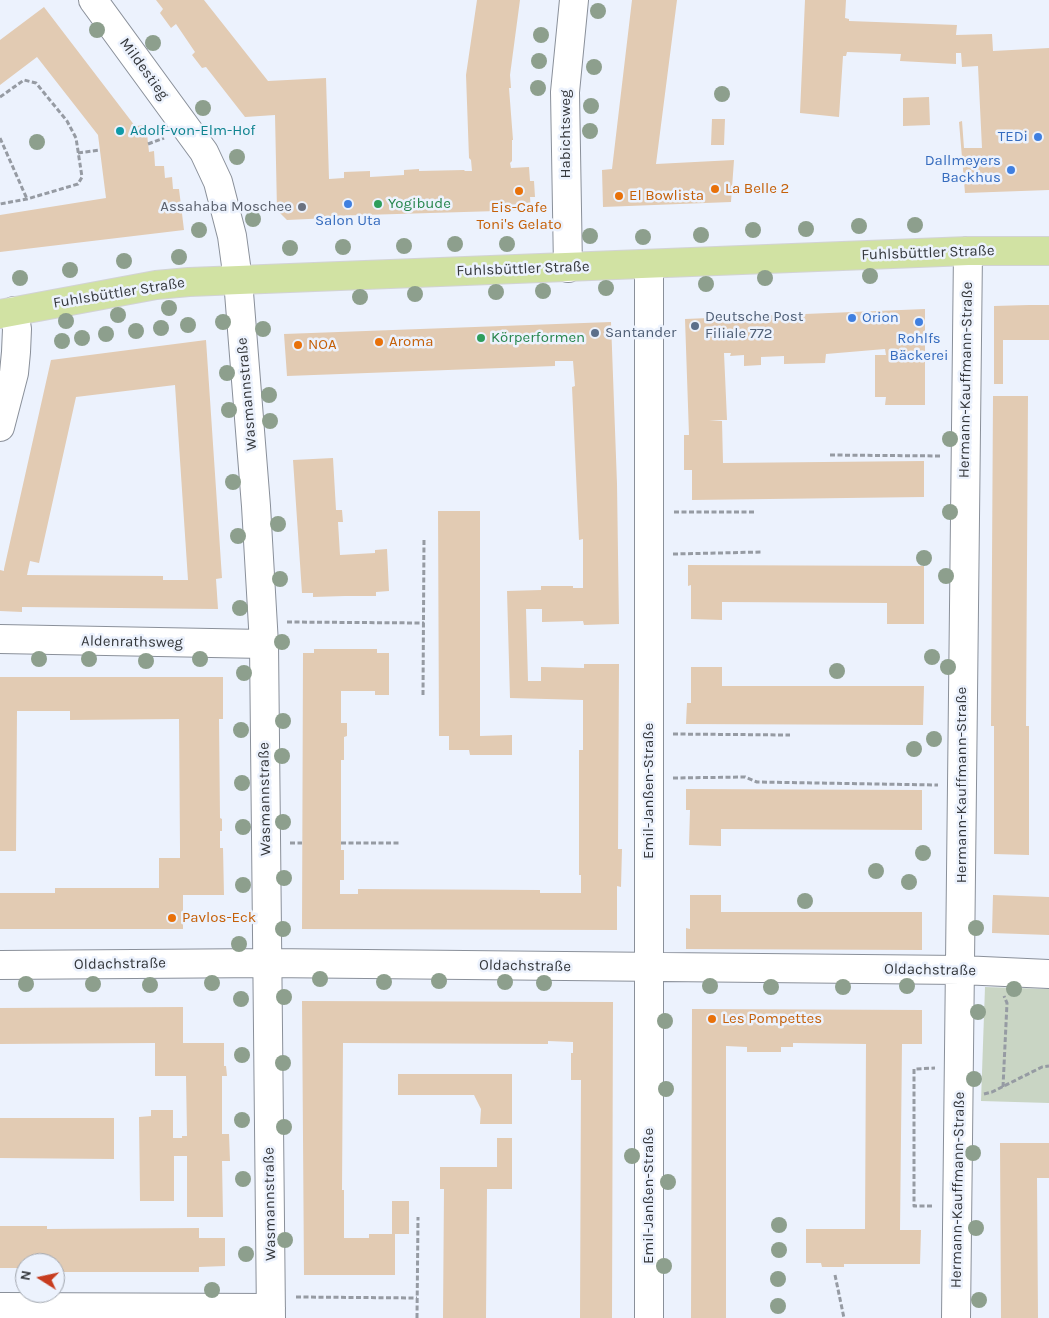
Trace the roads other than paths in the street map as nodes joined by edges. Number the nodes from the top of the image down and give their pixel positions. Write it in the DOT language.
graph roads {
  1 [pos="93,0"];
  2 [pos="574,0"];
  3 [pos="1049,250"];
  4 [pos="968,251"];
  5 [pos="649,264"];
  6 [pos="568,268"];
  7 [pos="238,280"];
  8 [pos="7,312"];
  9 [pos="0,427"];
  10 [pos="263,633"];
  11 [pos="0,639"];
  12 [pos="267,963"];
  13 [pos="0,965"];
  14 [pos="649,967"];
  15 [pos="961,970"];
  16 [pos="1049,974"];
  17 [pos="0,1307"];
  18 [pos="271,1308"];
  19 [pos="649,1318"];
  20 [pos="956,1318"];
  1 -- 7 [label="street, Mildestieg"];
  2 -- 6 [label="street, Habichtsweg"];
  3 -- 4 [label="main road, Fuhlsbüttler Straße"];
  4 -- 5 [label="main road, Fuhlsbüttler Straße"];
  4 -- 15 [label="street, Hermann-Kauffmann-Straße"];
  5 -- 6 [label="main road, Fuhlsbüttler Straße"];
  5 -- 14 [label="street, Emil-Janßen-Straße"];
  6 -- 7 [label="main road, Fuhlsbüttler Straße"];
  7 -- 8 [label="main road, Fuhlsbüttler Straße"];
  7 -- 10 [label="street, Wasmannstraße"];
  8 -- 9 [label="street"];
  10 -- 11 [label="street, Aldenrathsweg"];
  10 -- 12 [label="street, Wasmannstraße"];
  12 -- 13 [label="street, Oldachstraße"];
  12 -- 14 [label="street, Oldachstraße"];
  12 -- 18 [label="street, Wasmannstraße"];
  14 -- 15 [label="street, Oldachstraße"];
  14 -- 19 [label="street, Emil-Janßen-Straße"];
  15 -- 16 [label="street, Oldachstraße"];
  15 -- 20 [label="street, Hermann-Kauffmann-Straße"];
  17 -- 18 [label="street"];
}
